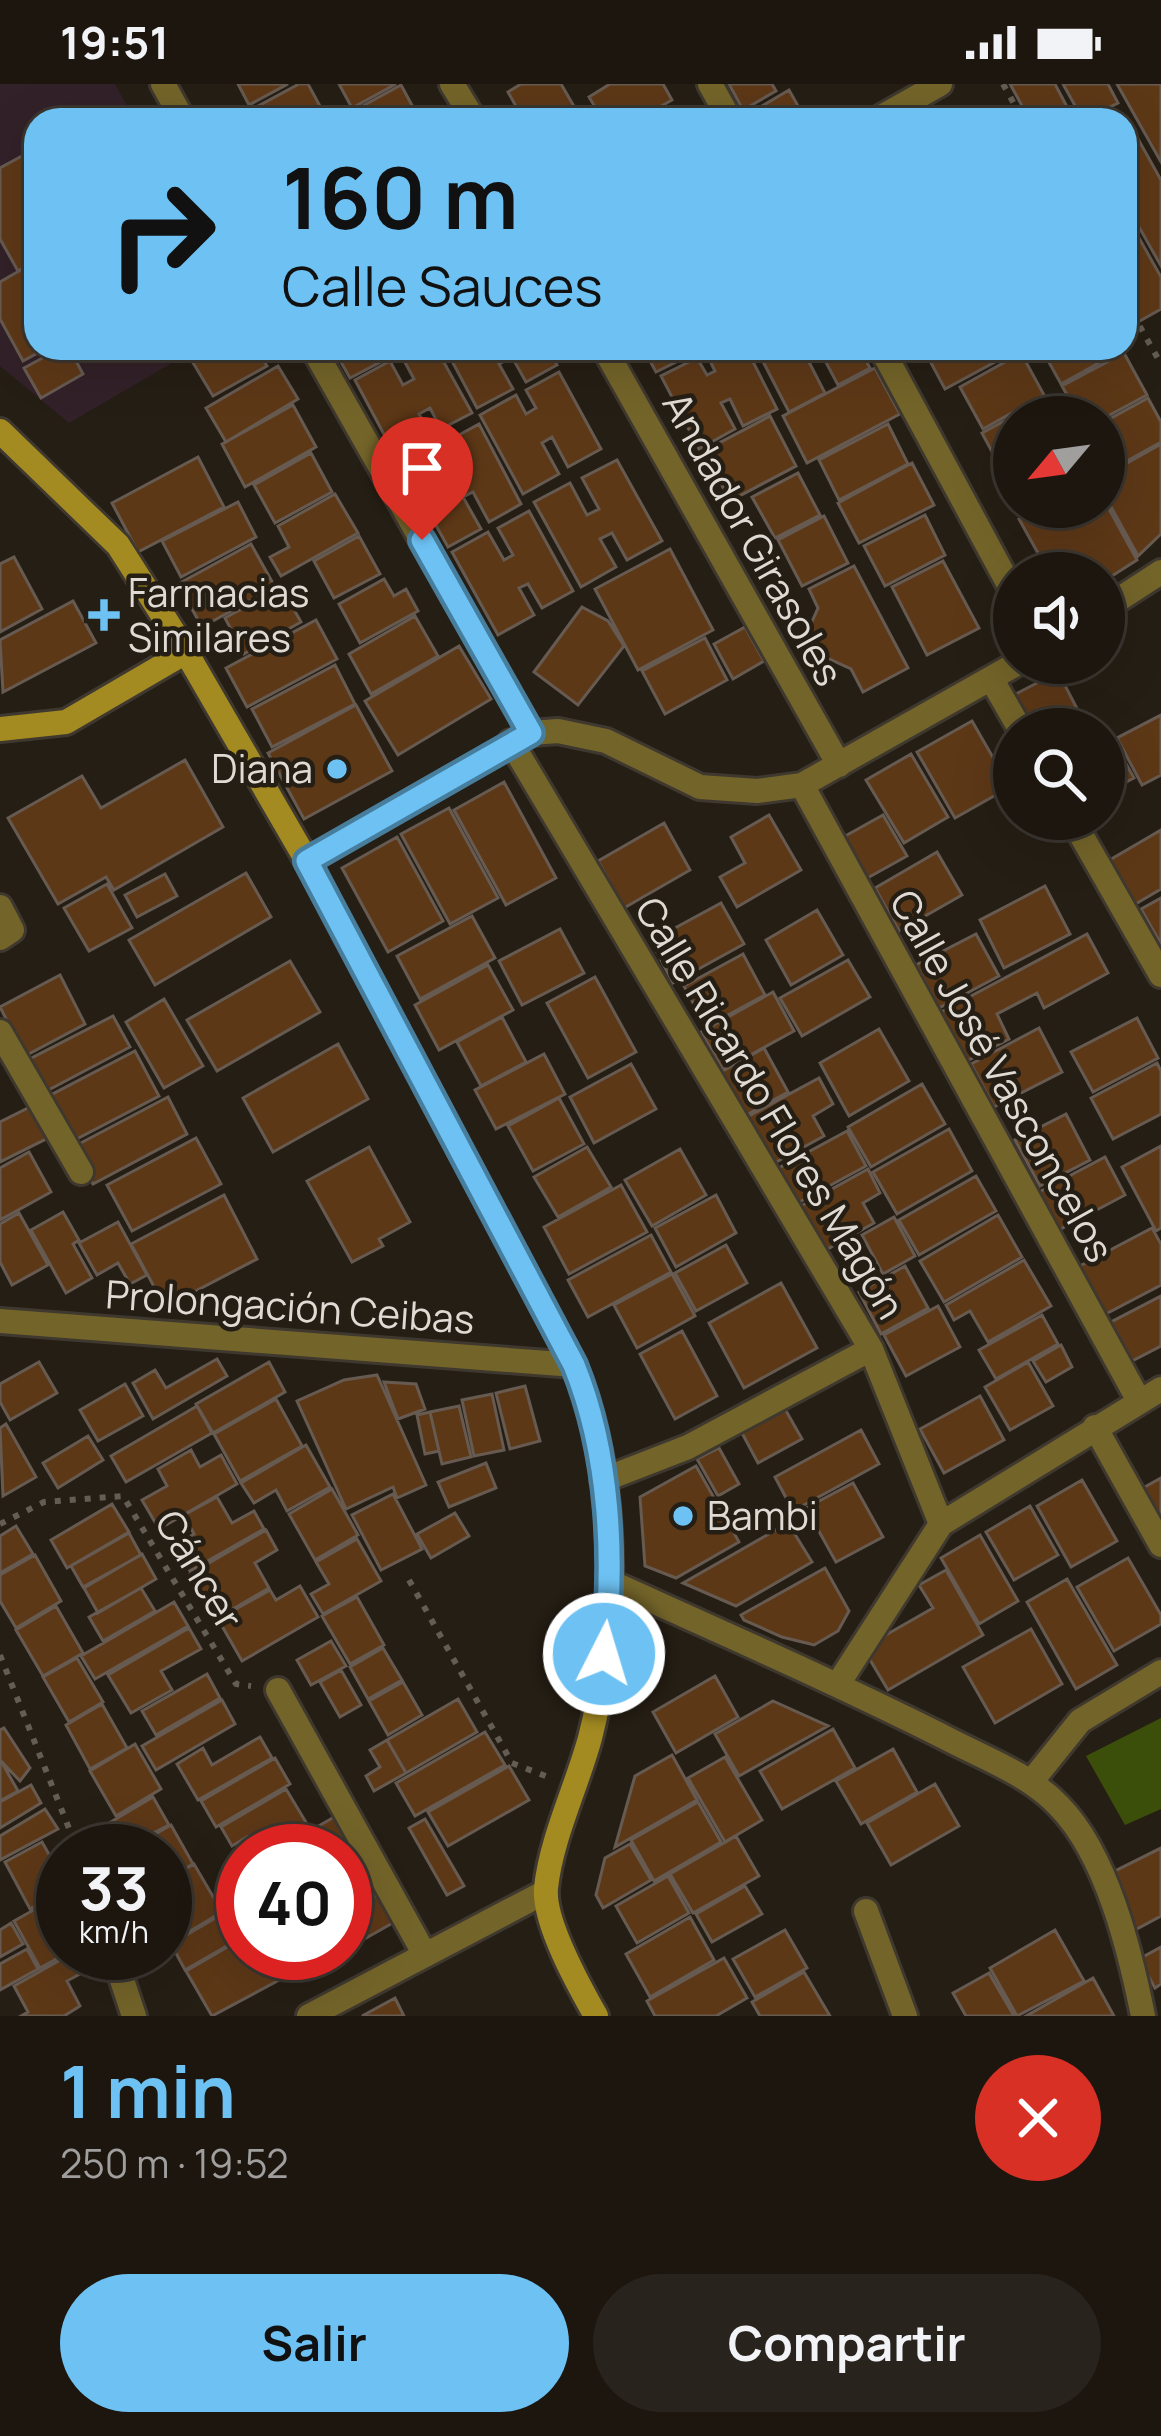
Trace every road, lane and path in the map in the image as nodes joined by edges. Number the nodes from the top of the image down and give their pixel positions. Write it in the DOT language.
graph roads {
  1 [pos="940,84"];
  2 [pos="897,108"];
  3 [pos="1137,321"];
  4 [pos="319,360"];
  5 [pos="611,360"];
  6 [pos="887,360"];
  7 [pos="1161,364"];
  8 [pos="0,431"];
  9 [pos="993,555"];
  10 [pos="1161,572"];
  11 [pos="1125,595"];
  12 [pos="186,652"];
  13 [pos="992,680"];
  14 [pos="1008,708"];
  15 [pos="0,730"];
  16 [pos="521,737"];
  17 [pos="838,765"];
  18 [pos="802,785"];
  19 [pos="1084,840"];
  20 [pos="307,861"];
  21 [pos="0,907"];
  22 [pos="0,938"];
  23 [pos="1161,975"];
  24 [pos="0,1033"];
  25 [pos="81,1172"];
  26 [pos="0,1321"];
  27 [pos="871,1349"];
  28 [pos="574,1365"];
  29 [pos="1150,1395"];
  30 [pos="1096,1427"];
  31 [pos="603,1480"];
  32 [pos="0,1524"];
  33 [pos="941,1524"];
  34 [pos="1161,1545"];
  35 [pos="409,1580"];
  36 [pos="610,1582"];
  37 [pos="0,1654"];
  38 [pos="1161,1672"];
  39 [pos="838,1684"];
  40 [pos="278,1690"];
  41 [pos="1031,1782"];
  42 [pos="574,1787"];
  43 [pos="66,1824"];
  44 [pos="545,1892"];
  45 [pos="866,1911"];
  46 [pos="425,1955"];
  47 [pos="122,1980"];
  48 [pos="134,2016"];
  49 [pos="309,2016"];
  50 [pos="596,2016"];
  51 [pos="904,2016"];
  52 [pos="1143,2016"];
  1 -- 2 [label="street"];
  3 -- 7 [label="path"];
  4 -- 16 [label="street, Calle Ricardo Flores Magón"];
  5 -- 17 [label="street, Andador Girasoles"];
  6 -- 9 [label="street"];
  8 -- 12 [label="street"];
  10 -- 11 [label="street"];
  12 -- 15 [label="street"];
  12 -- 20 [label="street"];
  13 -- 14 [label="street"];
  13 -- 17 [label="street"];
  16 -- 18 [label="street"];
  16 -- 20 [label="street"];
  16 -- 27 [label="street, Calle Ricardo Flores Magón"];
  17 -- 18 [label="street"];
  18 -- 29 [label="street, Calle José Vasconcelos"];
  19 -- 23 [label="street"];
  20 -- 28 [label="street"];
  21 -- 22 [label="street"];
  24 -- 25 [label="street"];
  26 -- 28 [label="street, Prolongación Ceibas"];
  27 -- 31 [label="street"];
  27 -- 33 [label="street, Calle Ricardo Flores Magón"];
  28 -- 31 [label="street"];
  29 -- 30 [label="street"];
  30 -- 33 [label="street"];
  30 -- 34 [label="street"];
  31 -- 36 [label="street"];
  32 -- 40 [label="path, Cáncer"];
  33 -- 39 [label="street"];
  35 -- 42 [label="path"];
  36 -- 39 [label="street"];
  36 -- 42 [label="street"];
  37 -- 43 [label="path"];
  38 -- 41 [label="street"];
  39 -- 41 [label="street"];
  40 -- 46 [label="street"];
  41 -- 52 [label="street"];
  42 -- 44 [label="street"];
  44 -- 46 [label="street"];
  44 -- 50 [label="street"];
  45 -- 51 [label="street"];
  46 -- 49 [label="street"];
  47 -- 48 [label="street"];
}
